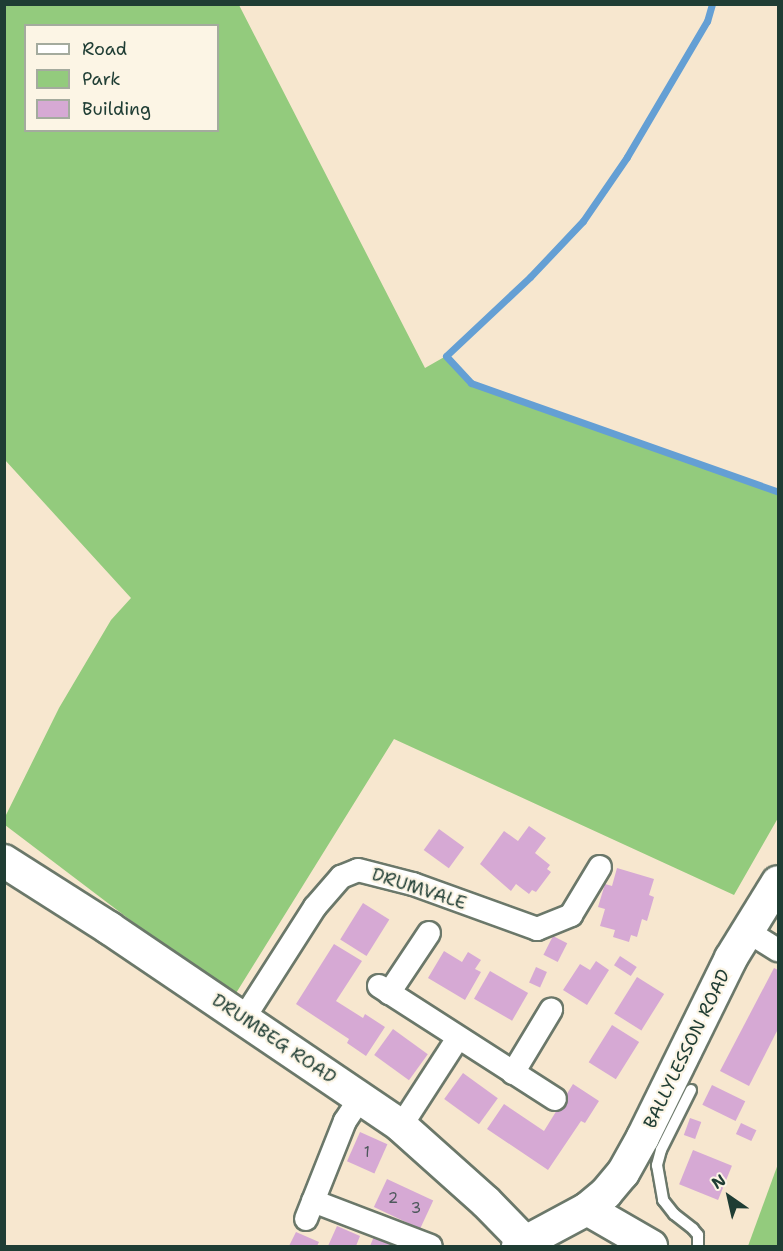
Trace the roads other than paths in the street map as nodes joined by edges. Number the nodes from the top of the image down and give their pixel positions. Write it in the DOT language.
graph roads {
  1 [pos="4,861"];
  2 [pos="600,867"];
  3 [pos="778,882"];
  4 [pos="747,931"];
  5 [pos="429,933"];
  6 [pos="778,950"];
  7 [pos="551,1010"];
  8 [pos="244,1018"];
  9 [pos="458,1038"];
  10 [pos="513,1073"];
  11 [pos="691,1090"];
  12 [pos="361,1097"];
  13 [pos="555,1099"];
  14 [pos="401,1126"];
  15 [pos="587,1209"];
  16 [pos="521,1244"];
  17 [pos="432,1246"];
  18 [pos="651,1246"];
  19 [pos="698,1246"];
  1 -- 8 [label="street, DRUMBEG ROAD"];
  2 -- 8 [label="street, DRUMVALE"];
  3 -- 4 [label="street, BALLYLESSON ROAD"];
  4 -- 6 [label="street"];
  4 -- 15 [label="street, BALLYLESSON ROAD"];
  5 -- 9 [label="street"];
  7 -- 10 [label="street"];
  8 -- 12 [label="street, DRUMBEG ROAD"];
  9 -- 10 [label="street"];
  9 -- 14 [label="street"];
  10 -- 13 [label="street"];
  11 -- 19 [label="lane"];
  12 -- 14 [label="street, DRUMBEG ROAD"];
  12 -- 17 [label="street"];
  14 -- 16 [label="street, DRUMBEG ROAD"];
  15 -- 16 [label="street, BALLYLESSON ROAD"];
  15 -- 18 [label="street"];
}
